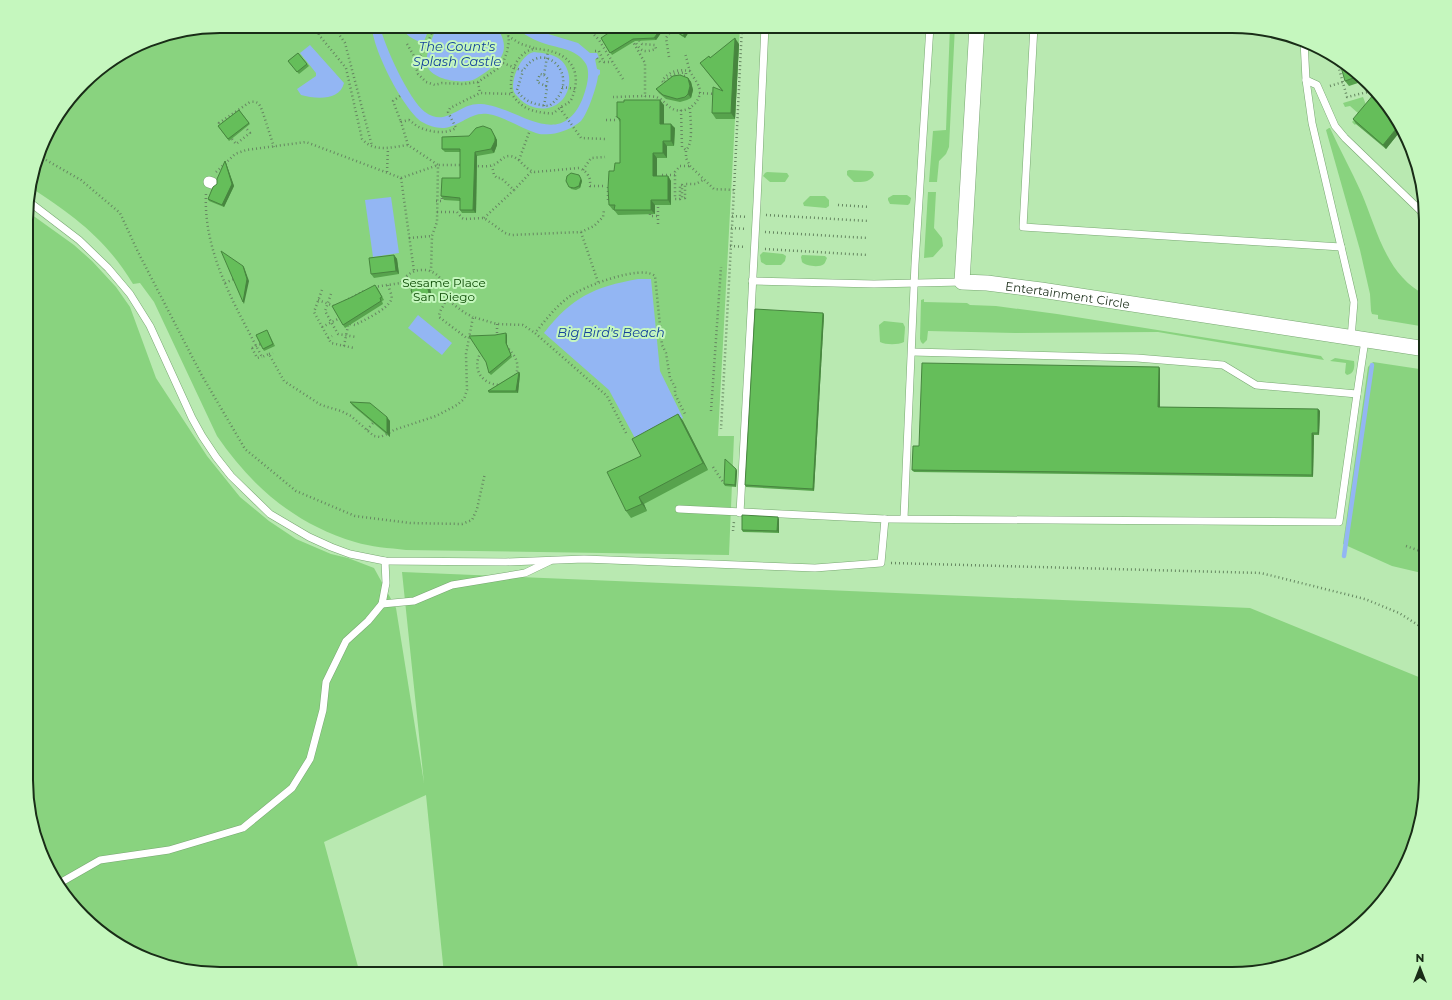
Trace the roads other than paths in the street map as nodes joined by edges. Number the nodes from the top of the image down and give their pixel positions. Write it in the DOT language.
graph roads {
  1 [pos="765,33"];
  2 [pos="930,33"];
  3 [pos="977,33"];
  4 [pos="1034,33"];
  5 [pos="1304,47"];
  6 [pos="1306,80"];
  7 [pos="33,206"];
  8 [pos="1419,209"];
  9 [pos="1341,247"];
  10 [pos="752,281"];
  11 [pos="915,282"];
  12 [pos="962,282"];
  13 [pos="1358,339"];
  14 [pos="1419,347"];
  15 [pos="912,352"];
  16 [pos="1357,394"];
  17 [pos="679,509"];
  18 [pos="740,513"];
  19 [pos="904,518"];
  20 [pos="885,519"];
  21 [pos="554,559"];
  22 [pos="385,561"];
  23 [pos="382,604"];
  24 [pos="62,881"];
  1 -- 10 [label="lane"];
  2 -- 11 [label="lane"];
  3 -- 12 [label="street"];
  4 -- 9 [label="lane"];
  5 -- 6 [label="lane"];
  6 -- 8 [label="lane"];
  6 -- 9 [label="lane"];
  7 -- 22 [label="lane"];
  9 -- 13 [label="lane"];
  10 -- 11 [label="lane"];
  10 -- 18 [label="lane"];
  11 -- 12 [label="lane"];
  11 -- 15 [label="lane"];
  12 -- 13 [label="street, Entertainment Circle"];
  13 -- 14 [label="street, Entertainment Circle"];
  13 -- 16 [label="lane"];
  15 -- 16 [label="lane"];
  15 -- 19 [label="lane"];
  16 -- 19 [label="lane"];
  17 -- 18 [label="lane"];
  18 -- 20 [label="lane"];
  19 -- 20 [label="lane"];
  20 -- 21 [label="lane"];
  21 -- 22 [label="lane"];
  21 -- 23 [label="lane"];
  22 -- 23 [label="lane"];
  23 -- 24 [label="lane"];
}
